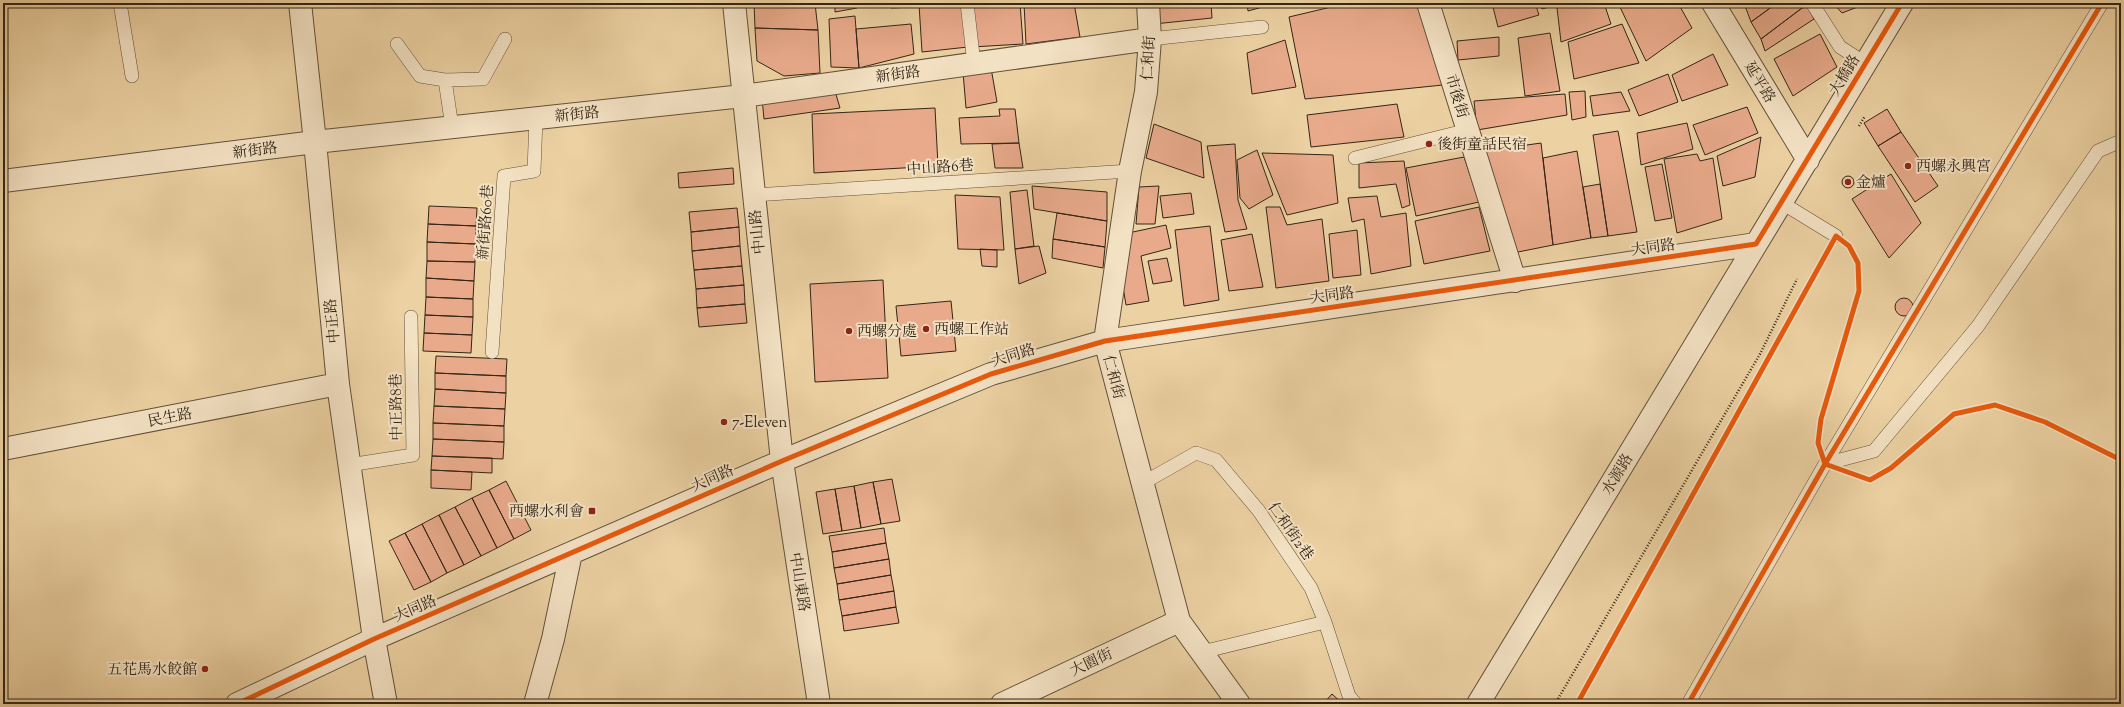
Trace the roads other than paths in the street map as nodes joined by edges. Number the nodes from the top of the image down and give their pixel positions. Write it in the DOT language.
graph roads {
  1 [pos="120,3"];
  2 [pos="300,3"];
  3 [pos="734,3"];
  4 [pos="967,3"];
  5 [pos="1148,3"];
  6 [pos="1428,3"];
  7 [pos="1713,3"];
  8 [pos="1812,3"];
  9 [pos="1902,3"];
  10 [pos="2102,3"];
  11 [pos="1262,27"];
  12 [pos="505,39"];
  13 [pos="1150,39"];
  14 [pos="397,44"];
  15 [pos="1865,63"];
  16 [pos="974,64"];
  17 [pos="132,76"];
  18 [pos="445,80"];
  19 [pos="742,96"];
  20 [pos="536,118"];
  21 [pos="452,127"];
  22 [pos="1468,130"];
  23 [pos="2121,141"];
  24 [pos="316,142"];
  25 [pos="1355,158"];
  26 [pos="1808,160"];
  27 [pos="1130,172"];
  28 [pos="3,181"];
  29 [pos="753,195"];
  30 [pos="1782,203"];
  31 [pos="1836,236"];
  32 [pos="1756,244"];
  33 [pos="1515,281"];
  34 [pos="411,317"];
  35 [pos="1105,341"];
  36 [pos="492,352"];
  37 [pos="338,384"];
  38 [pos="3,449"];
  39 [pos="782,461"];
  40 [pos="1825,464"];
  41 [pos="349,465"];
  42 [pos="1143,484"];
  43 [pos="571,553"];
  44 [pos="1179,620"];
  45 [pos="1325,622"];
  46 [pos="374,639"];
  47 [pos="1202,652"];
  48 [pos="260,699"];
  49 [pos="237,704"];
  50 [pos="386,704"];
  51 [pos="535,704"];
  52 [pos="819,704"];
  53 [pos="1002,704"];
  54 [pos="1240,704"];
  55 [pos="1356,704"];
  56 [pos="1478,704"];
  57 [pos="1688,704"];
  1 -- 17 [label="lane"];
  2 -- 24 [label="street, 中正路"];
  3 -- 19 [label="street, 中山路"];
  4 -- 16 [label="lane"];
  5 -- 13 [label="street, 仁和街"];
  6 -- 22 [label="street, 市後街"];
  7 -- 26 [label="street, 延平路"];
  8 -- 15 [label="lane"];
  9 -- 15 [label="street, 大橋路"];
  10 -- 40 [label="lane"];
  11 -- 13 [label="lane"];
  12 -- 18 [label="lane"];
  13 -- 16 [label="street, 新街路"];
  13 -- 27 [label="street, 仁和街"];
  14 -- 18 [label="lane"];
  15 -- 26 [label="street, 大橋路"];
  16 -- 19 [label="street, 新街路"];
  18 -- 21 [label="lane"];
  19 -- 20 [label="street, 新街路"];
  19 -- 29 [label="street, 中山路"];
  20 -- 21 [label="street, 新街路"];
  20 -- 36 [label="lane, 新街路60巷"];
  21 -- 24 [label="street, 新街路"];
  22 -- 25 [label="lane"];
  22 -- 33 [label="street, 市後街"];
  23 -- 40 [label="lane"];
  24 -- 28 [label="street, 新街路"];
  24 -- 37 [label="street, 中正路"];
  26 -- 30 [label="street"];
  27 -- 29 [label="lane, 中山路6巷"];
  27 -- 35 [label="street, 仁和街"];
  29 -- 39 [label="street, 中山路"];
  30 -- 31 [label="lane"];
  30 -- 32 [label="street"];
  32 -- 33 [label="street, 大同路"];
  32 -- 56 [label="street, 水源路"];
  33 -- 35 [label="street, 大同路"];
  34 -- 41 [label="lane, 中正路8巷"];
  35 -- 39 [label="street, 大同路"];
  35 -- 42 [label="street, 仁和街"];
  37 -- 38 [label="street, 民生路"];
  37 -- 41 [label="street, 中正路"];
  39 -- 43 [label="street, 大同路"];
  39 -- 52 [label="street, 中山東路"];
  40 -- 57 [label="lane"];
  41 -- 46 [label="street, 中正路"];
  42 -- 44 [label="street, 仁和街"];
  42 -- 45 [label="lane, 仁和街2巷"];
  43 -- 46 [label="street, 大同路"];
  43 -- 51 [label="street"];
  44 -- 47 [label="street, 仁和街"];
  44 -- 53 [label="street, 大園街"];
  45 -- 47 [label="lane"];
  45 -- 55 [label="lane, 仁和街2巷"];
  46 -- 48 [label="street, 大同路"];
  46 -- 50 [label="street, 中正路"];
  47 -- 54 [label="street, 仁和街"];
  48 -- 49 [label="street, 大同路"];
}
